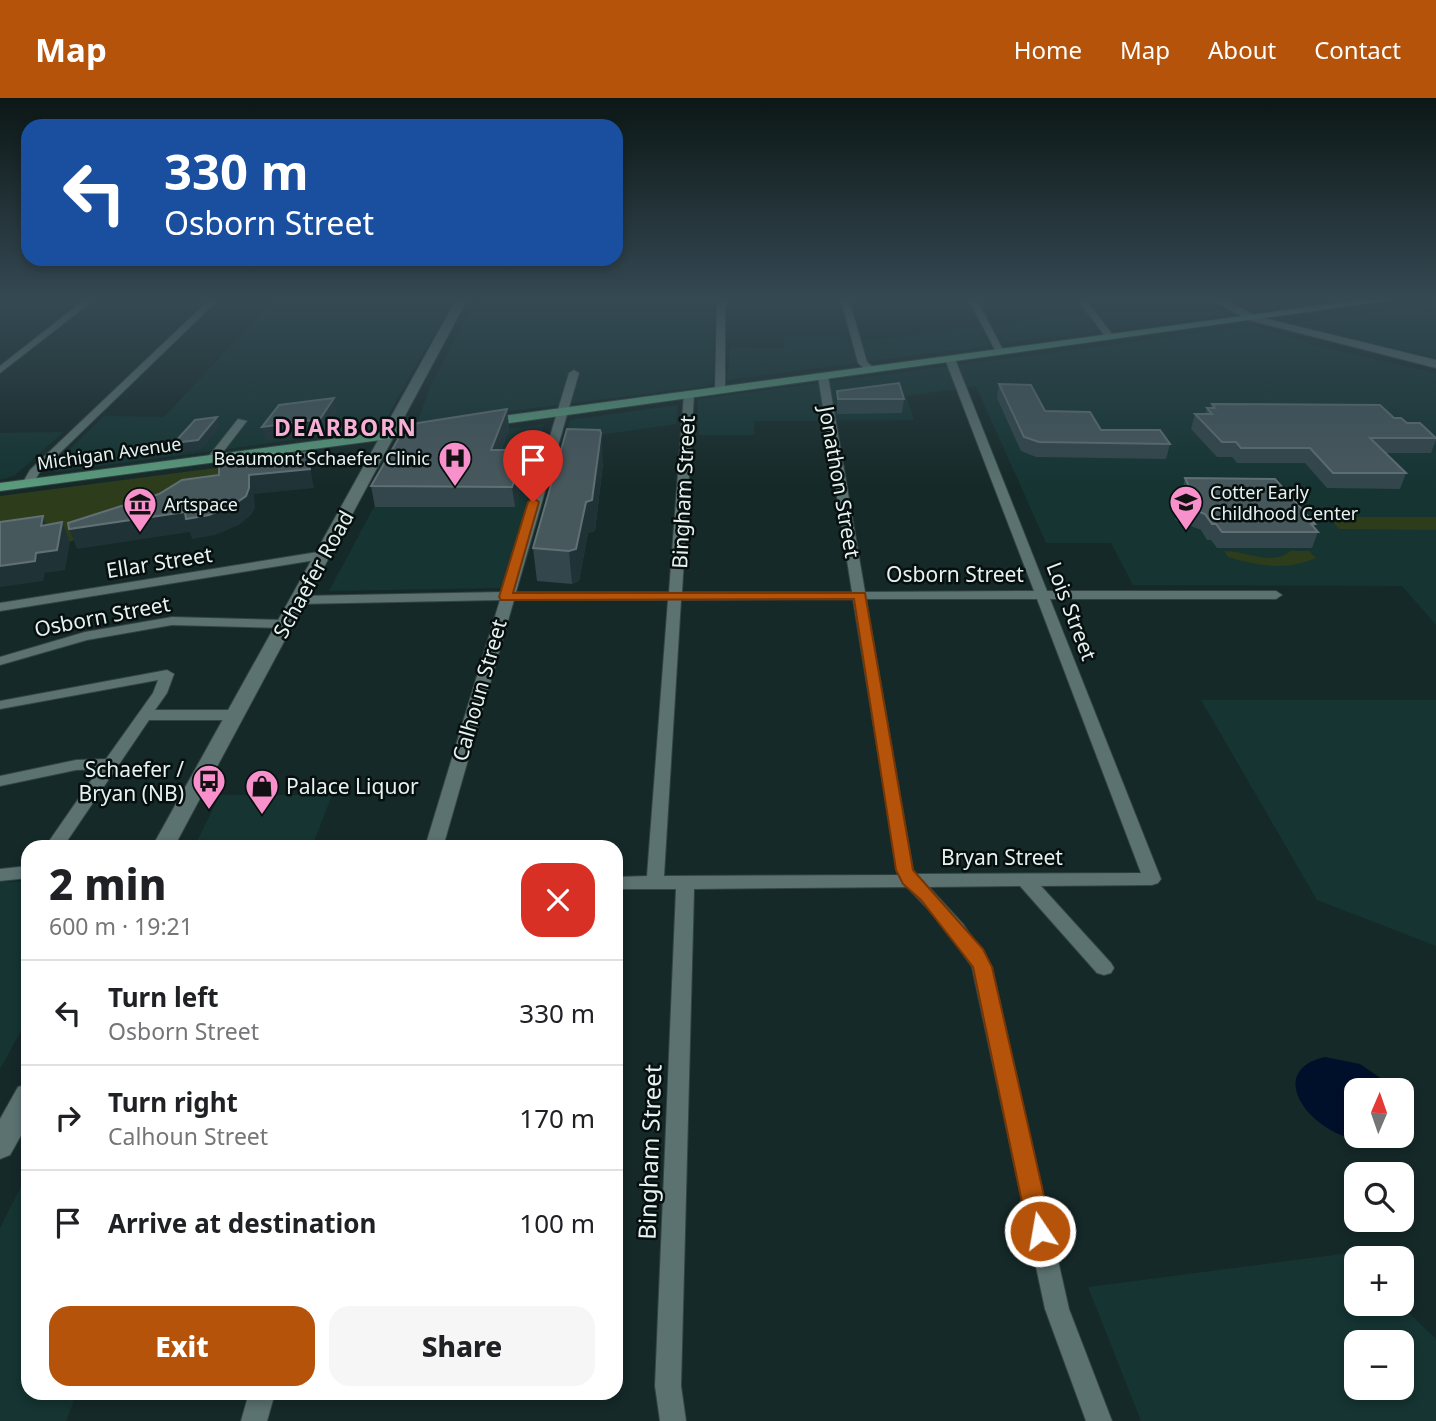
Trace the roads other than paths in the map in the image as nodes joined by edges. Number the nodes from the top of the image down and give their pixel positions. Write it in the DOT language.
graph roads {
  1 [pos="149,362"];
  2 [pos="429,362"];
  3 [pos="720,362"];
  4 [pos="863,362"];
  5 [pos="930,362"];
  6 [pos="951,362"];
  7 [pos="871,370"];
  8 [pos="574,373"];
  9 [pos="823,376"];
  10 [pos="720,390"];
  11 [pos="689,394"];
  12 [pos="563,411"];
  13 [pos="242,421"];
  14 [pos="466,425"];
  15 [pos="440,428"];
  16 [pos="390,435"];
  17 [pos="212,459"];
  18 [pos="28,484"];
  19 [pos="0,487"];
  20 [pos="324,555"];
  21 [pos="1043,595"];
  22 [pos="1276,595"];
  23 [pos="677,596"];
  24 [pos="860,596"];
  25 [pos="505,597"];
  26 [pos="298,600"];
  27 [pos="0,607"];
  28 [pos="284,624"];
  29 [pos="0,662"];
  30 [pos="0,705"];
  31 [pos="145,715"];
  32 [pos="235,715"];
  33 [pos="111,764"];
  34 [pos="0,781"];
  35 [pos="59,840"];
  36 [pos="167,840"];
  37 [pos="436,840"];
  38 [pos="21,873"];
  39 [pos="0,876"];
  40 [pos="1152,879"];
  41 [pos="909,880"];
  42 [pos="1025,880"];
  43 [pos="623,883"];
  44 [pos="655,883"];
  45 [pos="685,884"];
  46 [pos="1104,968"];
  47 [pos="21,1108"];
  48 [pos="0,1146"];
  49 [pos="260,1400"];
  50 [pos="254,1421"];
  51 [pos="673,1421"];
  52 [pos="1099,1421"];
  1 -- 18 [label="street"];
  2 -- 16 [label="main road, Schaefer Road"];
  3 -- 10 [label="street"];
  4 -- 7 [label="street"];
  5 -- 7 [label="main road"];
  6 -- 21 [label="street, Lois Street"];
  7 -- 9 [label="main road"];
  8 -- 12 [label="street, Calhoun Street"];
  9 -- 10 [label="main road"];
  9 -- 24 [label="street, Jonathon Street"];
  10 -- 11 [label="main road"];
  11 -- 12 [label="main road"];
  11 -- 23 [label="street, Bingham Street"];
  12 -- 14 [label="main road"];
  12 -- 25 [label="street, Calhoun Street"];
  13 -- 17 [label="street"];
  15 -- 16 [label="main road, Michigan Avenue"];
  16 -- 17 [label="main road, Michigan Avenue"];
  16 -- 20 [label="main road, Schaefer Road"];
  17 -- 18 [label="main road, Michigan Avenue"];
  18 -- 19 [label="main road, Michigan Avenue"];
  20 -- 26 [label="main road, Schaefer Road"];
  20 -- 27 [label="street, Ellar Street"];
  21 -- 22 [label="street, Osborn Street"];
  21 -- 24 [label="street, Osborn Street"];
  21 -- 40 [label="street, Lois Street"];
  23 -- 24 [label="street, Osborn Street"];
  23 -- 25 [label="street, Osborn Street"];
  23 -- 44 [label="street, Bingham Street"];
  24 -- 41 [label="street, Jonathon Street"];
  25 -- 26 [label="street, Osborn Street"];
  25 -- 37 [label="street, Calhoun Street"];
  26 -- 28 [label="main road, Schaefer Road"];
  28 -- 29 [label="street, Osborn Street"];
  28 -- 32 [label="main road, Schaefer Road"];
  30 -- 31 [label="street"];
  31 -- 32 [label="street"];
  31 -- 33 [label="street"];
  32 -- 36 [label="main road, Schaefer Road"];
  33 -- 34 [label="street"];
  33 -- 35 [label="street"];
  38 -- 39 [label="street"];
  40 -- 42 [label="street, Bryan Street"];
  41 -- 42 [label="street, Bryan Street"];
  41 -- 45 [label="street, Bryan Street"];
  41 -- 52 [label="street, Jonathon Street"];
  42 -- 46 [label="street"];
  43 -- 44 [label="street"];
  44 -- 45 [label="street, Bryan Street"];
  45 -- 51 [label="street, Bingham Street"];
  47 -- 48 [label="main road"];
  49 -- 50 [label="street"];
}
